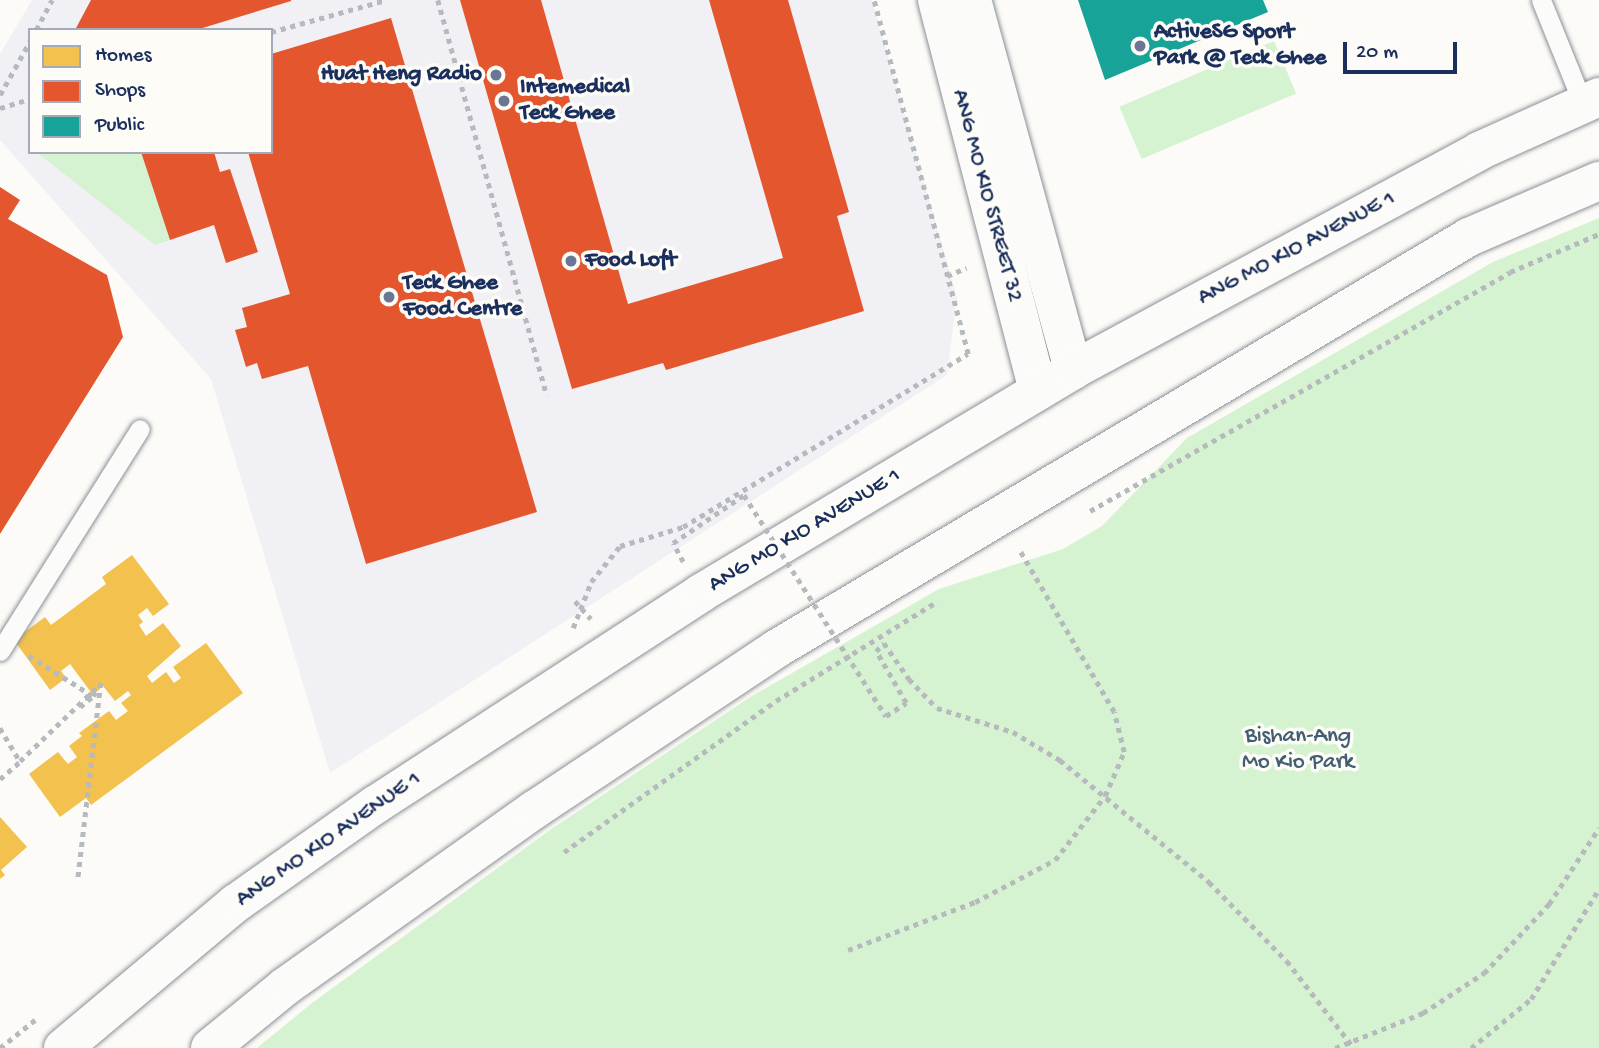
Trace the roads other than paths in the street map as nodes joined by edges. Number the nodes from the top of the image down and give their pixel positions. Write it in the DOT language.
graph roads {
  1 [pos="937,0"];
  2 [pos="971,0"];
  3 [pos="1541,0"];
  4 [pos="1591,101"];
  5 [pos="1599,181"];
  6 [pos="1073,370"];
  7 [pos="1038,391"];
  8 [pos="140,429"];
  9 [pos="0,651"];
  10 [pos="62,1048"];
  11 [pos="210,1048"];
  1 -- 7 [label="main road, ANG MO KIO STREET 32"];
  2 -- 6 [label="main road, ANG MO KIO STREET 32"];
  3 -- 4 [label="lane"];
  4 -- 6 [label="main road, ANG MO KIO AVENUE 1"];
  5 -- 11 [label="main road"];
  6 -- 7 [label="main road, ANG MO KIO AVENUE 1"];
  7 -- 10 [label="main road, ANG MO KIO AVENUE 1"];
  8 -- 9 [label="lane"];
}
